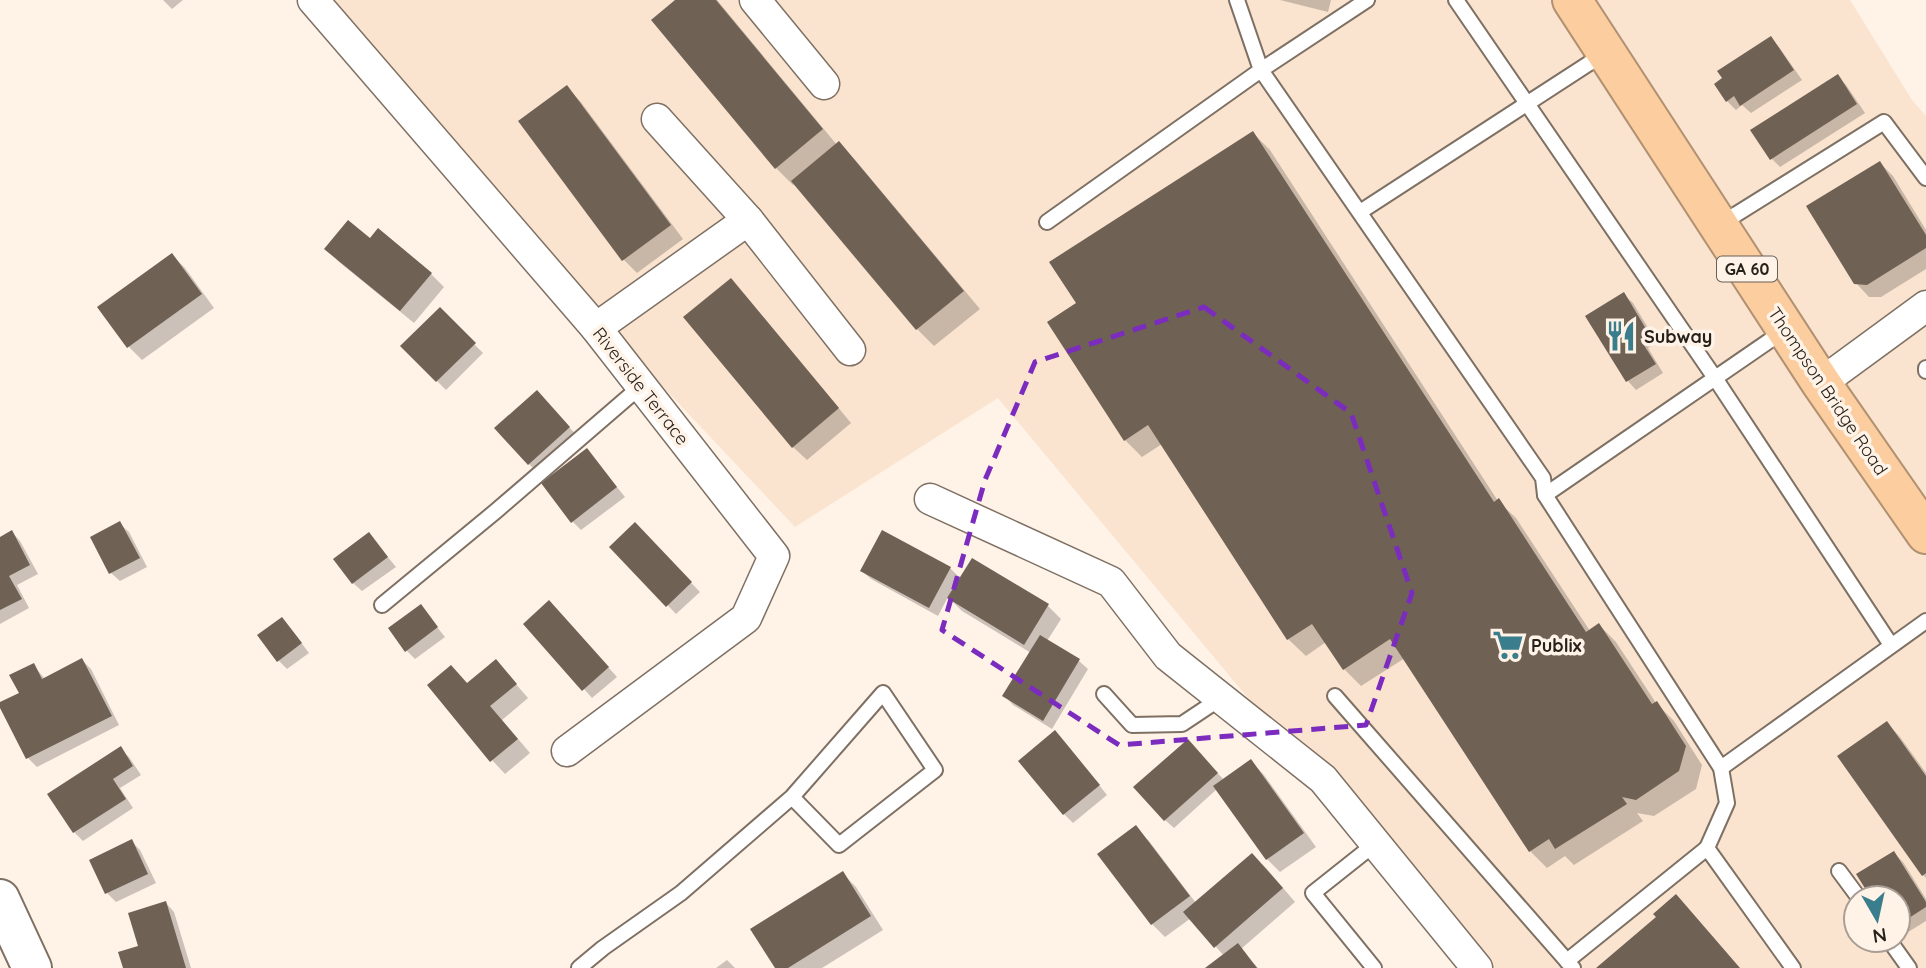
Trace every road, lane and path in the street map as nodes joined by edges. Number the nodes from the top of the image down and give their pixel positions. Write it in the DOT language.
graph roads {
  1 [pos="313,0"];
  2 [pos="755,0"];
  3 [pos="1237,0"];
  4 [pos="1367,0"];
  5 [pos="1456,0"];
  6 [pos="1572,0"];
  7 [pos="1606,52"];
  8 [pos="1261,70"];
  9 [pos="824,84"];
  10 [pos="1526,104"];
  11 [pos="657,119"];
  12 [pos="1926,178"];
  13 [pos="1360,212"];
  14 [pos="748,220"];
  15 [pos="1047,222"];
  16 [pos="1718,226"];
  17 [pos="1926,306"];
  18 [pos="596,328"];
  19 [pos="1786,329"];
  20 [pos="850,350"];
  21 [pos="1715,378"];
  22 [pos="1821,383"];
  23 [pos="641,386"];
  24 [pos="1545,495"];
  25 [pos="930,499"];
  26 [pos="1926,534"];
  27 [pos="382,605"];
  28 [pos="1926,621"];
  29 [pos="1891,645"];
  30 [pos="1104,694"];
  31 [pos="1335,696"];
  32 [pos="1221,698"];
  33 [pos="567,751"];
  34 [pos="1721,768"];
  35 [pos="792,797"];
  36 [pos="1376,843"];
  37 [pos="1707,848"];
  38 [pos="1839,871"];
  39 [pos="1849,884"];
  40 [pos="0,899"];
  41 [pos="1570,965"];
  42 [pos="585,966"];
  43 [pos="32,968"];
  44 [pos="1374,968"];
  45 [pos="1477,968"];
  46 [pos="1793,968"];
  1 -- 18 [label="street, Riverside Terrace"];
  2 -- 9 [label="street"];
  3 -- 8 [label="lane"];
  4 -- 8 [label="lane"];
  5 -- 10 [label="lane"];
  6 -- 7 [label="highway, Thompson Bridge Road / GA 60"];
  7 -- 10 [label="lane"];
  7 -- 16 [label="highway, Thompson Bridge Road / GA 60"];
  8 -- 13 [label="lane"];
  8 -- 15 [label="lane"];
  10 -- 13 [label="lane"];
  10 -- 21 [label="lane"];
  11 -- 14 [label="street"];
  12 -- 16 [label="lane"];
  13 -- 24 [label="lane"];
  14 -- 18 [label="street"];
  14 -- 20 [label="street"];
  16 -- 19 [label="highway, Thompson Bridge Road / GA 60"];
  17 -- 22 [label="street"];
  18 -- 23 [label="street, Riverside Terrace"];
  19 -- 21 [label="lane"];
  19 -- 22 [label="highway, Thompson Bridge Road / GA 60"];
  21 -- 24 [label="lane"];
  21 -- 29 [label="lane"];
  22 -- 26 [label="highway, Thompson Bridge Road / GA 60"];
  23 -- 27 [label="lane"];
  23 -- 33 [label="street, Riverside Terrace"];
  24 -- 34 [label="lane"];
  25 -- 32 [label="street"];
  28 -- 29 [label="lane"];
  29 -- 34 [label="lane"];
  30 -- 32 [label="lane"];
  31 -- 41 [label="lane"];
  32 -- 36 [label="street"];
  34 -- 37 [label="lane"];
  35 -- 35 [label="lane"];
  35 -- 42 [label="lane"];
  36 -- 44 [label="lane"];
  36 -- 45 [label="street"];
  37 -- 41 [label="lane"];
  37 -- 46 [label="lane"];
  38 -- 39 [label="lane"];
  40 -- 43 [label="street"];
}
